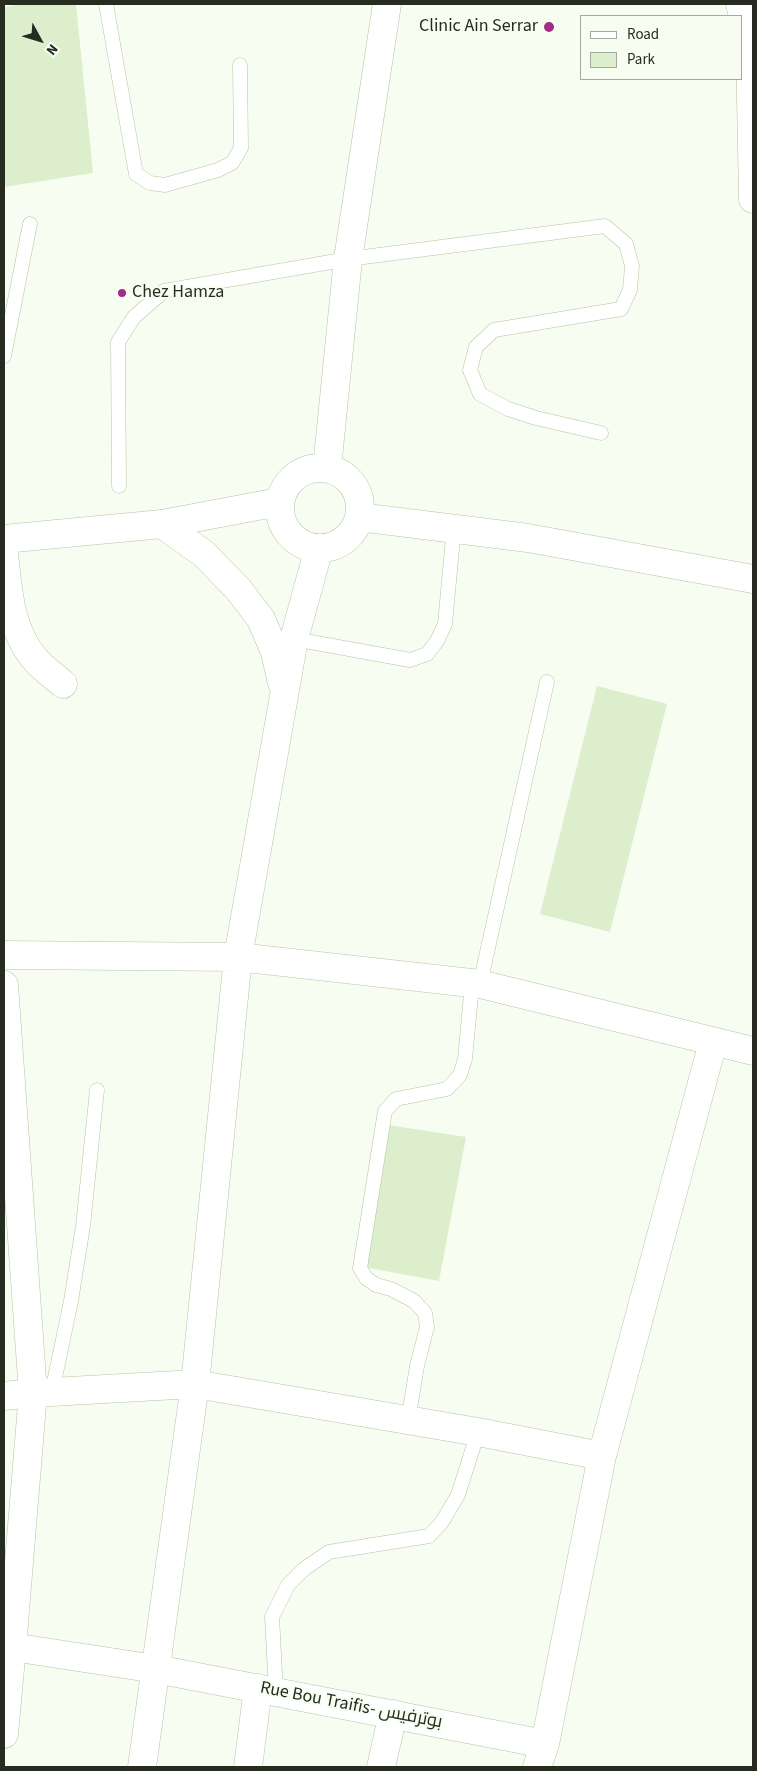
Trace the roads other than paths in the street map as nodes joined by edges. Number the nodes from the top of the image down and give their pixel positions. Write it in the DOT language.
graph roads {
  1 [pos="106,4"];
  2 [pos="387,4"];
  3 [pos="740,4"];
  4 [pos="752,46"];
  5 [pos="240,65"];
  6 [pos="753,192"];
  7 [pos="30,224"];
  8 [pos="348,259"];
  9 [pos="4,356"];
  10 [pos="601,433"];
  11 [pos="327,468"];
  12 [pos="119,486"];
  13 [pos="279,502"];
  14 [pos="359,517"];
  15 [pos="162,524"];
  16 [pos="454,528"];
  17 [pos="4,540"];
  18 [pos="319,548"];
  19 [pos="4,554"];
  20 [pos="753,579"];
  21 [pos="294,638"];
  22 [pos="547,682"];
  23 [pos="63,684"];
  24 [pos="284,692"];
  25 [pos="4,955"];
  26 [pos="238,957"];
  27 [pos="476,984"];
  28 [pos="4,985"];
  29 [pos="714,1042"];
  30 [pos="753,1052"];
  31 [pos="97,1090"];
  32 [pos="195,1384"];
  33 [pos="42,1392"];
  34 [pos="4,1396"];
  35 [pos="408,1421"];
  36 [pos="478,1432"];
  37 [pos="602,1456"];
  38 [pos="12,1647"];
  39 [pos="156,1669"];
  40 [pos="267,1690"];
  41 [pos="393,1714"];
  42 [pos="4,1734"];
  43 [pos="541,1756"];
  44 [pos="142,1767"];
  45 [pos="248,1767"];
  46 [pos="381,1767"];
  1 -- 5 [label="lane"];
  2 -- 8 [label="street"];
  3 -- 4 [label="street"];
  4 -- 6 [label="street"];
  7 -- 9 [label="lane"];
  8 -- 10 [label="lane"];
  8 -- 11 [label="street"];
  8 -- 12 [label="lane"];
  11 -- 13 [label="street"];
  11 -- 14 [label="street"];
  13 -- 15 [label="street"];
  13 -- 18 [label="street"];
  14 -- 16 [label="street"];
  14 -- 18 [label="street"];
  15 -- 17 [label="street"];
  15 -- 24 [label="street"];
  16 -- 20 [label="street"];
  16 -- 21 [label="lane"];
  18 -- 21 [label="street"];
  19 -- 23 [label="street"];
  21 -- 24 [label="street"];
  22 -- 27 [label="lane"];
  24 -- 26 [label="street"];
  25 -- 26 [label="street"];
  26 -- 27 [label="street"];
  26 -- 32 [label="street"];
  27 -- 29 [label="street"];
  27 -- 35 [label="lane"];
  28 -- 33 [label="street"];
  29 -- 30 [label="street"];
  29 -- 37 [label="street"];
  31 -- 33 [label="lane"];
  32 -- 33 [label="street"];
  32 -- 35 [label="street"];
  32 -- 39 [label="street"];
  33 -- 34 [label="street"];
  33 -- 38 [label="street"];
  35 -- 36 [label="street"];
  36 -- 37 [label="street"];
  36 -- 40 [label="lane"];
  37 -- 43 [label="street"];
  38 -- 39 [label="street, Rue Bou Traifis- بوترفيس"];
  38 -- 42 [label="street"];
  39 -- 40 [label="street, Rue Bou Traifis- بوترفيس"];
  39 -- 44 [label="street"];
  40 -- 41 [label="street, Rue Bou Traifis- بوترفيس"];
  40 -- 45 [label="street"];
  41 -- 43 [label="street, Rue Bou Traifis- بوترفيس"];
  41 -- 46 [label="street"];
}
